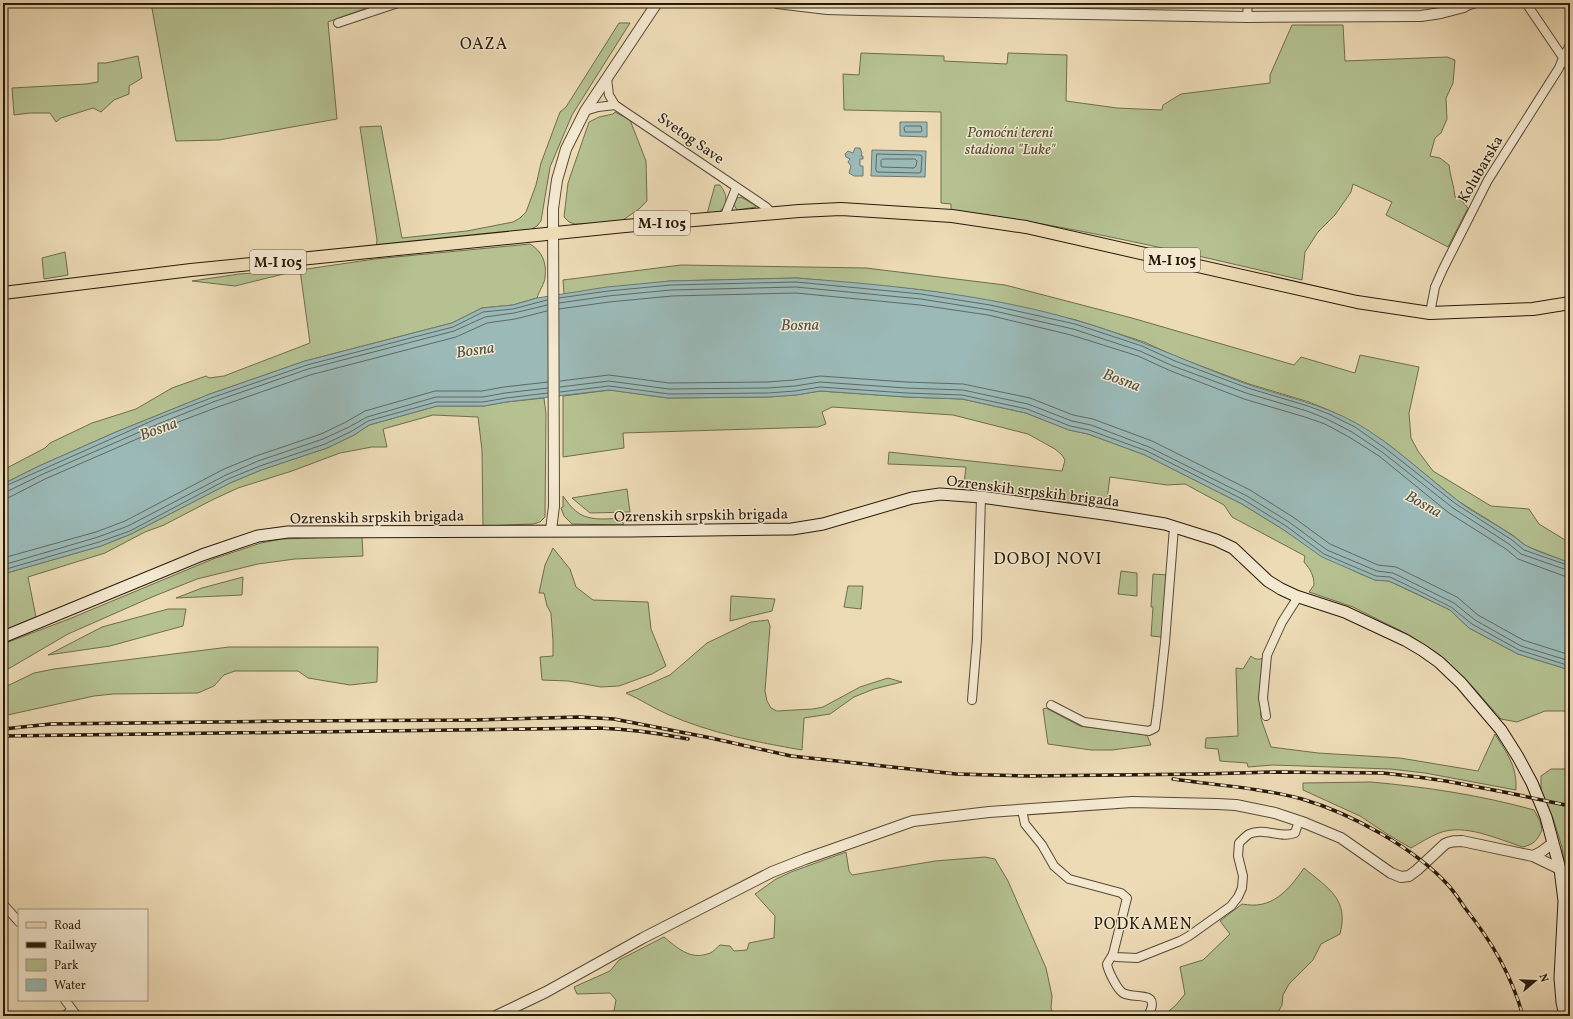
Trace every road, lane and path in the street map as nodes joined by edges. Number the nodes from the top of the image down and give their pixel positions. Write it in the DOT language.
graph roads {
  1 [pos="398,3"];
  2 [pos="657,3"];
  3 [pos="777,3"];
  4 [pos="1248,3"];
  5 [pos="1476,3"];
  6 [pos="1526,3"];
  7 [pos="1464,5"];
  8 [pos="1009,8"];
  9 [pos="1247,17"];
  10 [pos="338,23"];
  11 [pos="1570,46"];
  12 [pos="1563,58"];
  13 [pos="1570,68"];
  14 [pos="607,78"];
  15 [pos="615,105"];
  16 [pos="585,111"];
  17 [pos="736,188"];
  18 [pos="772,214"];
  19 [pos="724,218"];
  20 [pos="553,234"];
  21 [pos="3,293"];
  22 [pos="1570,304"];
  23 [pos="1430,313"];
  24 [pos="981,497"];
  25 [pos="1174,527"];
  26 [pos="551,530"];
  27 [pos="1298,597"];
  28 [pos="3,637"];
  29 [pos="972,700"];
  30 [pos="1051,706"];
  31 [pos="1266,716"];
  32 [pos="1022,810"];
  33 [pos="1299,821"];
  34 [pos="1553,843"];
  35 [pos="1533,856"];
  36 [pos="1560,869"];
  37 [pos="3,904"];
  38 [pos="18,921"];
  39 [pos="1113,954"];
  40 [pos="65,1001"];
  41 [pos="71,1014"];
  42 [pos="496,1016"];
  43 [pos="1148,1016"];
  44 [pos="1565,1016"];
  1 -- 10 [label="street"];
  2 -- 14 [label="street"];
  3 -- 8 [label="street"];
  4 -- 9 [label="street"];
  5 -- 7 [label="street"];
  6 -- 12 [label="street"];
  7 -- 9 [label="street"];
  8 -- 9 [label="street"];
  11 -- 12 [label="street, Kolubarska"];
  12 -- 13 [label="street"];
  12 -- 23 [label="street, Kolubarska"];
  14 -- 15 [label="street"];
  14 -- 16 [label="street"];
  15 -- 16 [label="street"];
  15 -- 17 [label="street, Svetog Save"];
  16 -- 20 [label="street"];
  17 -- 18 [label="street, Svetog Save"];
  17 -- 19 [label="street"];
  18 -- 19 [label="main road, M-I 105"];
  18 -- 23 [label="main road, M-I 105"];
  19 -- 20 [label="main road, M-I 105"];
  20 -- 21 [label="main road, M-I 105"];
  20 -- 26 [label="street"];
  22 -- 23 [label="main road, M-I 105"];
  24 -- 25 [label="main road, Ozrenskih srpskih brigada"];
  24 -- 26 [label="main road, Ozrenskih srpskih brigada"];
  24 -- 29 [label="street"];
  25 -- 27 [label="main road, Ozrenskih srpskih brigada"];
  25 -- 30 [label="street"];
  26 -- 28 [label="main road, Ozrenskih srpskih brigada"];
  27 -- 31 [label="street"];
  27 -- 34 [label="main road, Ozrenskih srpskih brigada"];
  32 -- 33 [label="street"];
  32 -- 39 [label="street"];
  32 -- 42 [label="street"];
  33 -- 35 [label="street"];
  33 -- 39 [label="street"];
  34 -- 35 [label="street"];
  34 -- 36 [label="main road, Ozrenskih srpskih brigada"];
  35 -- 36 [label="street"];
  36 -- 44 [label="main road, Ozrenskih srpskih brigada"];
  37 -- 38 [label="street"];
  39 -- 43 [label="street"];
  40 -- 41 [label="street"];
}
